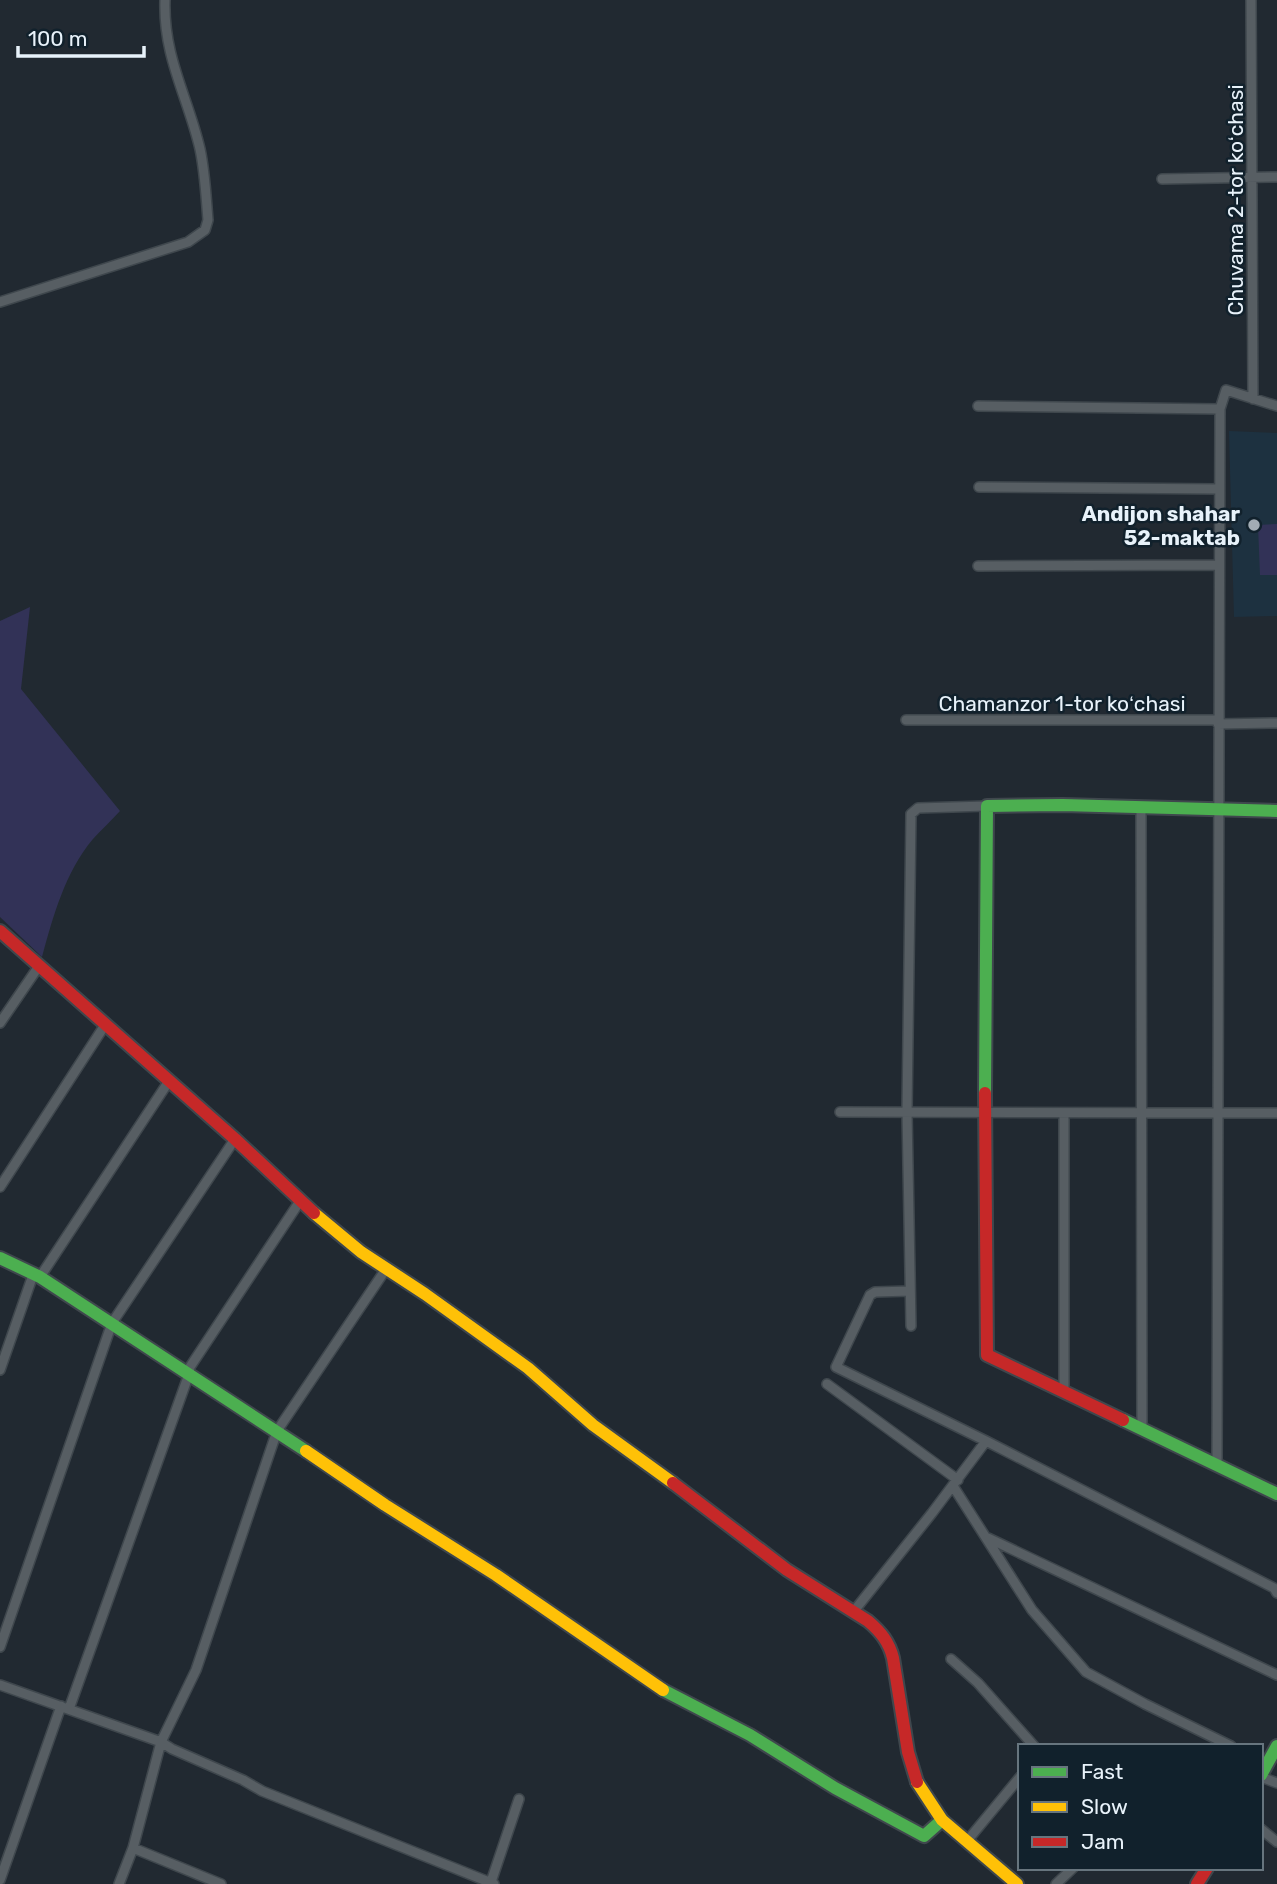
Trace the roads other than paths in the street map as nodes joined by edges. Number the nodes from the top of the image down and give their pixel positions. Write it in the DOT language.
graph roads {
  1 [pos="165,0"];
  2 [pos="1251,0"];
  3 [pos="1253,177"];
  4 [pos="1277,177"];
  5 [pos="1162,179"];
  6 [pos="0,302"];
  7 [pos="1253,399"];
  8 [pos="978,406"];
  9 [pos="1277,406"];
  10 [pos="1220,410"];
  11 [pos="979,487"];
  12 [pos="1219,489"];
  13 [pos="1218,565"];
  14 [pos="978,566"];
  15 [pos="906,720"];
  16 [pos="1218,722"];
  17 [pos="1277,723"];
  18 [pos="986,806"];
  19 [pos="1141,809"];
  20 [pos="1219,810"];
  21 [pos="1277,811"];
  22 [pos="0,931"];
  23 [pos="39,966"];
  24 [pos="0,1023"];
  25 [pos="105,1025"];
  26 [pos="169,1081"];
  27 [pos="985,1111"];
  28 [pos="839,1112"];
  29 [pos="908,1112"];
  30 [pos="1064,1113"];
  31 [pos="1219,1113"];
  32 [pos="1277,1113"];
  33 [pos="1142,1114"];
  34 [pos="235,1139"];
  35 [pos="0,1187"];
  36 [pos="300,1201"];
  37 [pos="0,1258"];
  38 [pos="386,1269"];
  39 [pos="36,1276"];
  40 [pos="911,1291"];
  41 [pos="112,1323"];
  42 [pos="911,1326"];
  43 [pos="0,1370"];
  44 [pos="189,1374"];
  45 [pos="827,1384"];
  46 [pos="1064,1391"];
  47 [pos="1142,1428"];
  48 [pos="277,1431"];
  49 [pos="986,1441"];
  50 [pos="1217,1465"];
  51 [pos="956,1483"];
  52 [pos="1277,1494"];
  53 [pos="986,1537"];
  54 [pos="1277,1593"];
  55 [pos="853,1611"];
  56 [pos="0,1647"];
  57 [pos="951,1659"];
  58 [pos="1277,1675"];
  59 [pos="0,1685"];
  60 [pos="65,1707"];
  61 [pos="161,1742"];
  62 [pos="1032,1744"];
  63 [pos="1227,1744"];
  64 [pos="1277,1746"];
  65 [pos="1263,1769"];
  66 [pos="1018,1779"];
  67 [pos="1277,1783"];
  68 [pos="519,1799"];
  69 [pos="942,1820"];
  70 [pos="1263,1831"];
  71 [pos="967,1841"];
  72 [pos="1277,1842"];
  73 [pos="132,1848"];
  74 [pos="1071,1870"];
  75 [pos="0,1880"];
  76 [pos="493,1883"];
  77 [pos="120,1884"];
  78 [pos="221,1884"];
  79 [pos="1017,1884"];
  80 [pos="1056,1884"];
  1 -- 6 [label="street"];
  2 -- 3 [label="street, Chuvama 2-tor koʻchasi"];
  3 -- 4 [label="street"];
  3 -- 5 [label="street"];
  3 -- 7 [label="street, Chuvama 2-tor koʻchasi"];
  7 -- 9 [label="street"];
  7 -- 10 [label="street"];
  8 -- 10 [label="street"];
  10 -- 12 [label="street"];
  11 -- 12 [label="street"];
  12 -- 13 [label="street"];
  13 -- 14 [label="street"];
  13 -- 16 [label="street"];
  15 -- 16 [label="street, Chamanzor 1-tor koʻchasi"];
  16 -- 17 [label="street, Chamanzor 1-tor koʻchasi"];
  16 -- 20 [label="street"];
  18 -- 19 [label="street"];
  18 -- 27 [label="street"];
  18 -- 29 [label="street"];
  19 -- 20 [label="street"];
  19 -- 33 [label="street"];
  20 -- 21 [label="street"];
  20 -- 31 [label="street"];
  22 -- 23 [label="street"];
  23 -- 24 [label="street"];
  23 -- 25 [label="street"];
  25 -- 26 [label="street"];
  25 -- 35 [label="street"];
  26 -- 34 [label="street"];
  26 -- 39 [label="street"];
  27 -- 29 [label="street"];
  27 -- 30 [label="street"];
  27 -- 46 [label="street"];
  28 -- 29 [label="street"];
  29 -- 40 [label="street"];
  30 -- 33 [label="street"];
  30 -- 46 [label="street"];
  31 -- 32 [label="street"];
  31 -- 33 [label="street"];
  31 -- 50 [label="street"];
  33 -- 47 [label="street"];
  34 -- 36 [label="street"];
  34 -- 41 [label="street"];
  36 -- 38 [label="street"];
  36 -- 44 [label="street"];
  37 -- 39 [label="street"];
  38 -- 48 [label="street"];
  38 -- 55 [label="street"];
  39 -- 41 [label="street"];
  39 -- 43 [label="street"];
  40 -- 42 [label="street"];
  40 -- 49 [label="street"];
  41 -- 44 [label="street"];
  41 -- 56 [label="street"];
  44 -- 48 [label="street"];
  44 -- 60 [label="street"];
  45 -- 51 [label="street"];
  46 -- 47 [label="street"];
  47 -- 50 [label="street"];
  48 -- 61 [label="street"];
  48 -- 69 [label="street"];
  49 -- 51 [label="street"];
  49 -- 54 [label="street"];
  50 -- 52 [label="street"];
  51 -- 53 [label="street"];
  51 -- 55 [label="street"];
  53 -- 58 [label="street"];
  53 -- 63 [label="street"];
  55 -- 69 [label="street"];
  57 -- 62 [label="street"];
  59 -- 60 [label="street"];
  60 -- 61 [label="street"];
  60 -- 75 [label="street"];
  61 -- 73 [label="street"];
  61 -- 76 [label="street"];
  64 -- 65 [label="street"];
  65 -- 67 [label="street"];
  66 -- 71 [label="street"];
  68 -- 76 [label="street"];
  69 -- 71 [label="street"];
  70 -- 72 [label="street"];
  71 -- 79 [label="street"];
  73 -- 77 [label="street"];
  73 -- 78 [label="street"];
  74 -- 80 [label="street"];
}
